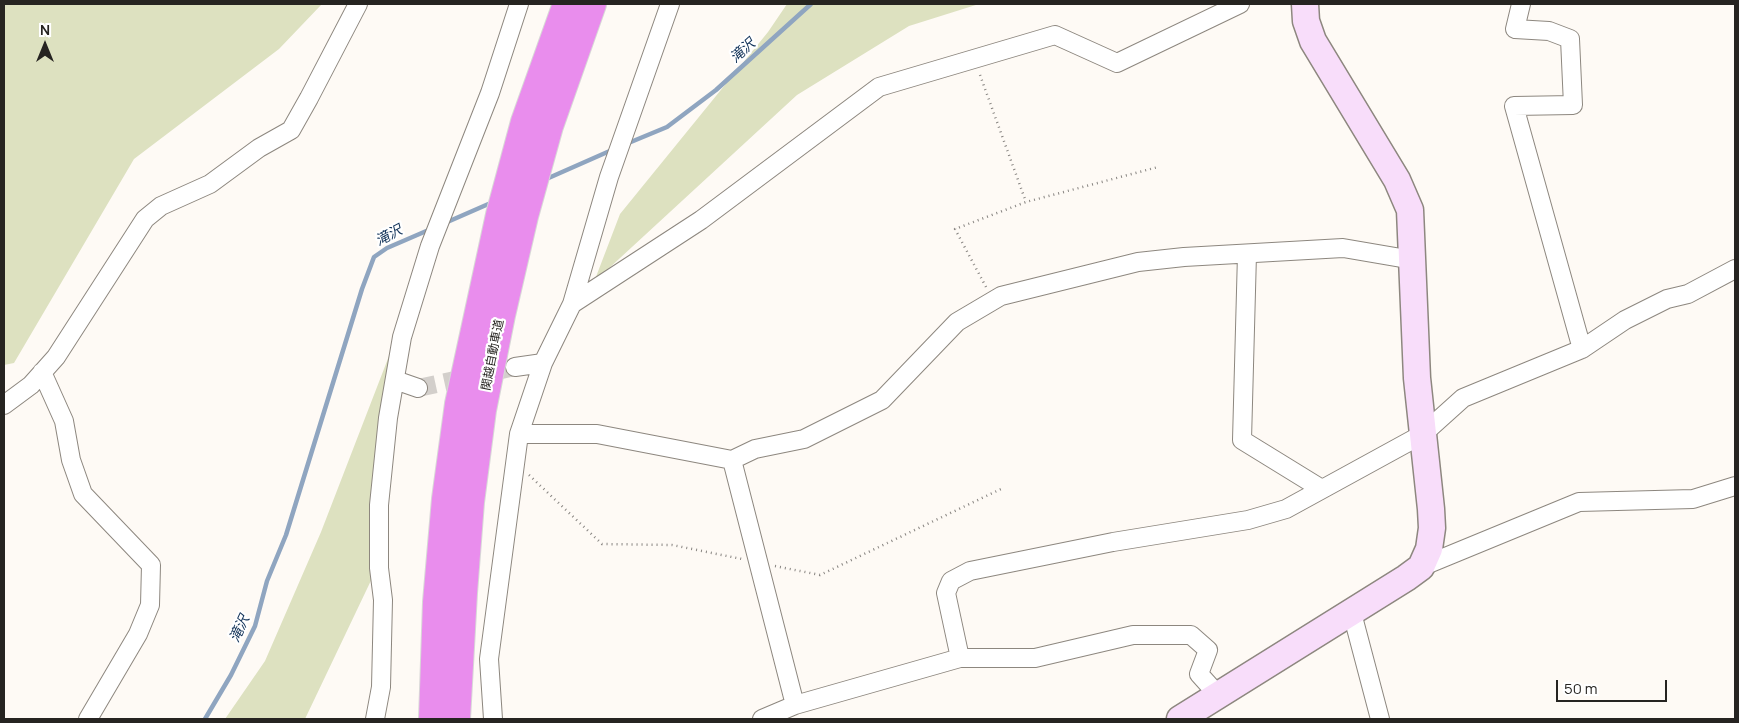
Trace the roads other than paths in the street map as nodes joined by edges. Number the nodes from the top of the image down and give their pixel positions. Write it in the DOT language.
graph roads {
  1 [pos="358,4"];
  2 [pos="519,4"];
  3 [pos="567,4"];
  4 [pos="592,4"];
  5 [pos="670,4"];
  6 [pos="1240,4"];
  7 [pos="1305,4"];
  8 [pos="1522,4"];
  9 [pos="1248,254"];
  10 [pos="1413,260"];
  11 [pos="1735,269"];
  12 [pos="572,304"];
  13 [pos="1582,349"];
  14 [pos="543,364"];
  15 [pos="515,367"];
  16 [pos="42,372"];
  17 [pos="395,380"];
  18 [pos="418,388"];
  19 [pos="4,405"];
  20 [pos="519,434"];
  21 [pos="1423,434"];
  22 [pos="732,460"];
  23 [pos="1735,486"];
  24 [pos="1320,488"];
  25 [pos="1421,567"];
  26 [pos="1352,613"];
  27 [pos="960,658"];
  28 [pos="1218,694"];
  29 [pos="795,705"];
  30 [pos="88,719"];
  31 [pos="375,719"];
  32 [pos="433,719"];
  33 [pos="456,719"];
  34 [pos="493,719"];
  35 [pos="762,719"];
  36 [pos="1180,719"];
  37 [pos="1380,719"];
  1 -- 16 [label="street"];
  2 -- 17 [label="street"];
  3 -- 32 [label="highway, 関越自動車道"];
  4 -- 33 [label="highway, 関越自動車道"];
  5 -- 12 [label="street"];
  6 -- 12 [label="street"];
  7 -- 10 [label="street"];
  8 -- 13 [label="street"];
  9 -- 10 [label="street"];
  9 -- 22 [label="street"];
  9 -- 24 [label="street"];
  10 -- 21 [label="street"];
  11 -- 13 [label="street"];
  12 -- 14 [label="street"];
  13 -- 21 [label="street"];
  14 -- 15 [label="street"];
  14 -- 20 [label="street"];
  16 -- 19 [label="street"];
  16 -- 30 [label="street"];
  17 -- 18 [label="street"];
  17 -- 31 [label="street"];
  20 -- 22 [label="street"];
  20 -- 34 [label="street"];
  21 -- 24 [label="street"];
  21 -- 25 [label="street"];
  22 -- 29 [label="street"];
  23 -- 25 [label="street"];
  24 -- 27 [label="street"];
  25 -- 26 [label="street"];
  26 -- 28 [label="street"];
  26 -- 37 [label="street"];
  27 -- 28 [label="street"];
  27 -- 29 [label="street"];
  28 -- 36 [label="street"];
  29 -- 35 [label="street"];
}
